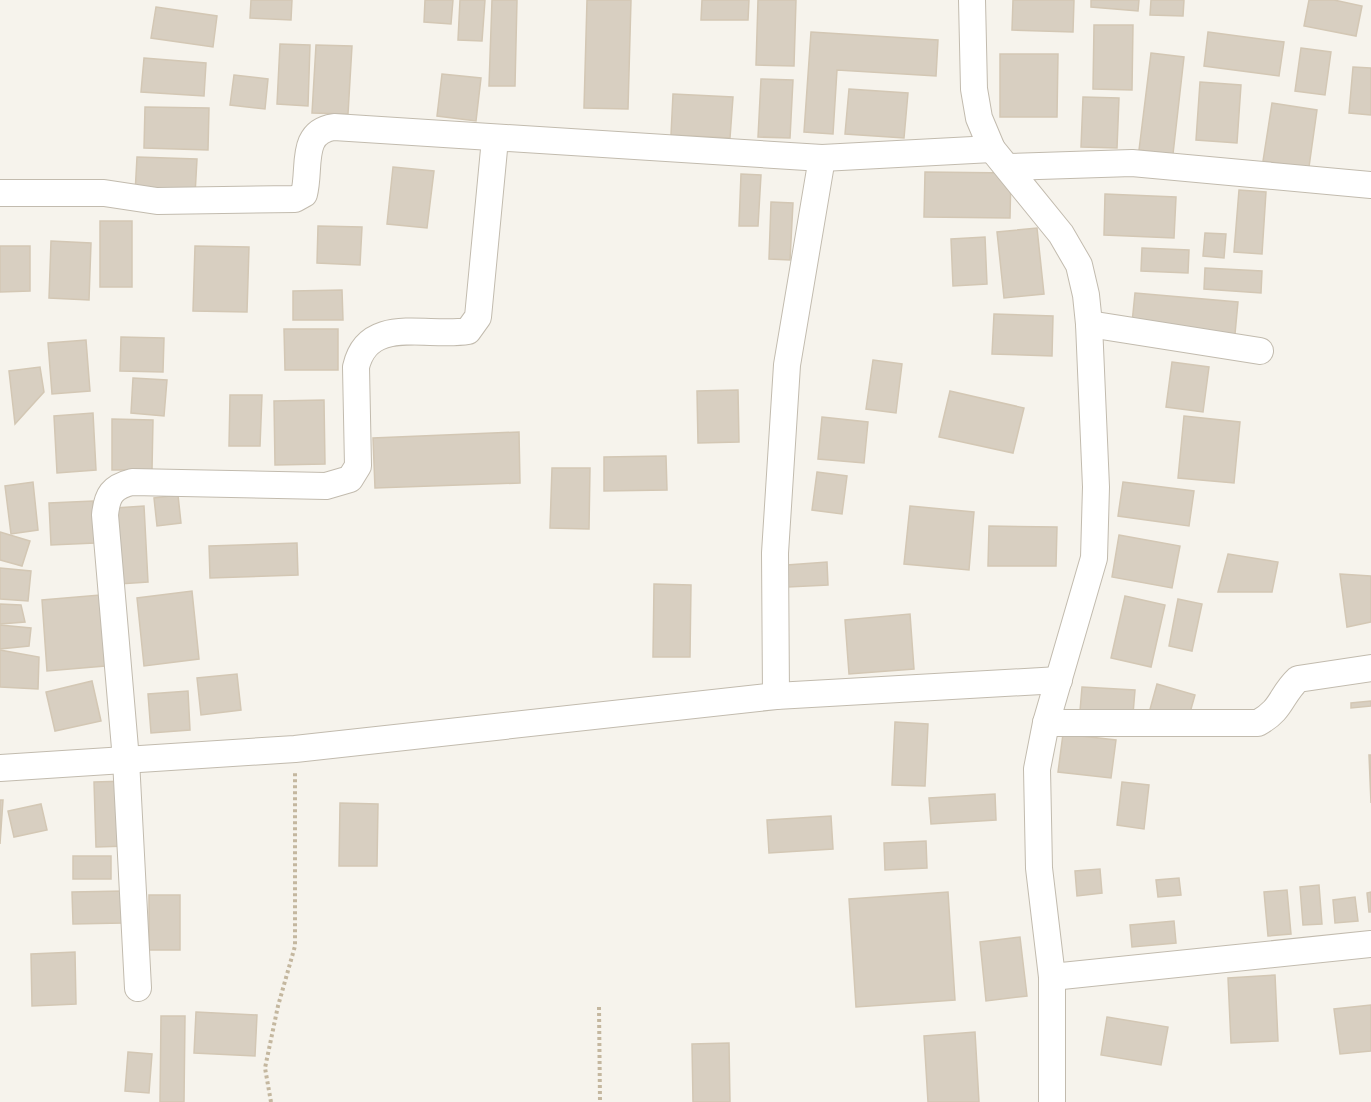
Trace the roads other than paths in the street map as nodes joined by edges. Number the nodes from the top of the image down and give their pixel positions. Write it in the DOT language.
graph roads {
  1 [pos="972,0"];
  2 [pos="495,139"];
  3 [pos="822,158"];
  4 [pos="1000,158"];
  5 [pos="1371,185"];
  6 [pos="0,193"];
  7 [pos="1089,324"];
  8 [pos="1260,351"];
  9 [pos="1371,668"];
  10 [pos="1059,680"];
  11 [pos="776,696"];
  12 [pos="1046,723"];
  13 [pos="126,760"];
  14 [pos="0,768"];
  15 [pos="1371,944"];
  16 [pos="1052,976"];
  17 [pos="138,988"];
  18 [pos="1052,1102"];
  1 -- 4 [label="street"];
  2 -- 3 [label="street"];
  2 -- 6 [label="street"];
  2 -- 13 [label="street"];
  3 -- 4 [label="street"];
  3 -- 11 [label="street"];
  4 -- 5 [label="street"];
  4 -- 7 [label="street"];
  7 -- 8 [label="street"];
  7 -- 10 [label="street"];
  9 -- 12 [label="street"];
  10 -- 11 [label="street"];
  10 -- 12 [label="street"];
  11 -- 13 [label="street"];
  12 -- 16 [label="street"];
  13 -- 14 [label="street"];
  13 -- 17 [label="street"];
  15 -- 16 [label="street"];
  16 -- 18 [label="street"];
}
